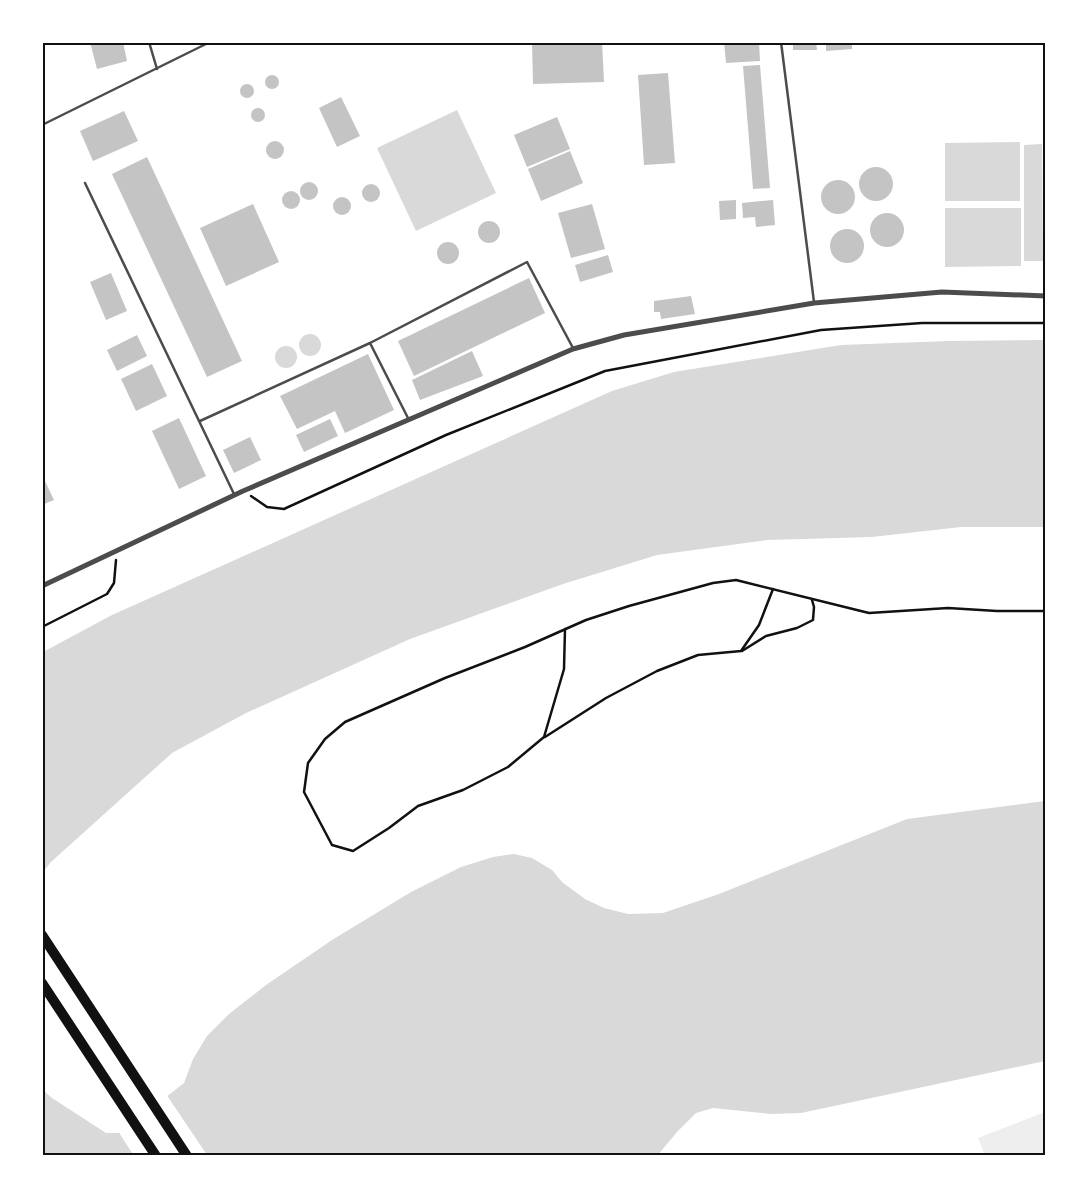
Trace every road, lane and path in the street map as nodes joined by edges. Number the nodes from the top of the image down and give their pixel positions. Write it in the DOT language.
graph roads {
  1 [pos="149,42"];
  2 [pos="210,42"];
  3 [pos="781,42"];
  4 [pos="157,69"];
  5 [pos="42,125"];
  6 [pos="85,183"];
  7 [pos="1046,296"];
  8 [pos="814,303"];
  9 [pos="1046,323"];
  10 [pos="370,343"];
  11 [pos="573,348"];
  12 [pos="409,420"];
  13 [pos="200,421"];
  14 [pos="243,491"];
  15 [pos="235,495"];
  16 [pos="116,551"];
  17 [pos="42,586"];
  18 [pos="773,589"];
  19 [pos="812,600"];
  20 [pos="1046,611"];
  21 [pos="42,627"];
  22 [pos="565,629"];
  23 [pos="741,651"];
  24 [pos="544,738"];
  25 [pos="42,934"];
  26 [pos="42,983"];
  27 [pos="156,1156"];
  28 [pos="187,1156"];
  1 -- 4 [label="lane"];
  2 -- 4 [label="lane"];
  3 -- 8 [label="lane"];
  4 -- 5 [label="lane"];
  6 -- 13 [label="lane"];
  7 -- 8 [label="street"];
  8 -- 11 [label="street"];
  9 -- 14 [label="path"];
  10 -- 11 [label="lane"];
  10 -- 12 [label="lane"];
  10 -- 13 [label="lane"];
  11 -- 12 [label="street"];
  12 -- 14 [label="street"];
  13 -- 15 [label="lane"];
  14 -- 15 [label="street"];
  15 -- 16 [label="street"];
  16 -- 17 [label="street"];
  16 -- 21 [label="path"];
  18 -- 19 [label="path"];
  18 -- 22 [label="path"];
  18 -- 23 [label="path"];
  19 -- 20 [label="path"];
  19 -- 23 [label="path"];
  22 -- 24 [label="path"];
  22 -- 24 [label="path"];
  23 -- 24 [label="path"];
  25 -- 28 [label="highway"];
  26 -- 27 [label="highway"];
}
